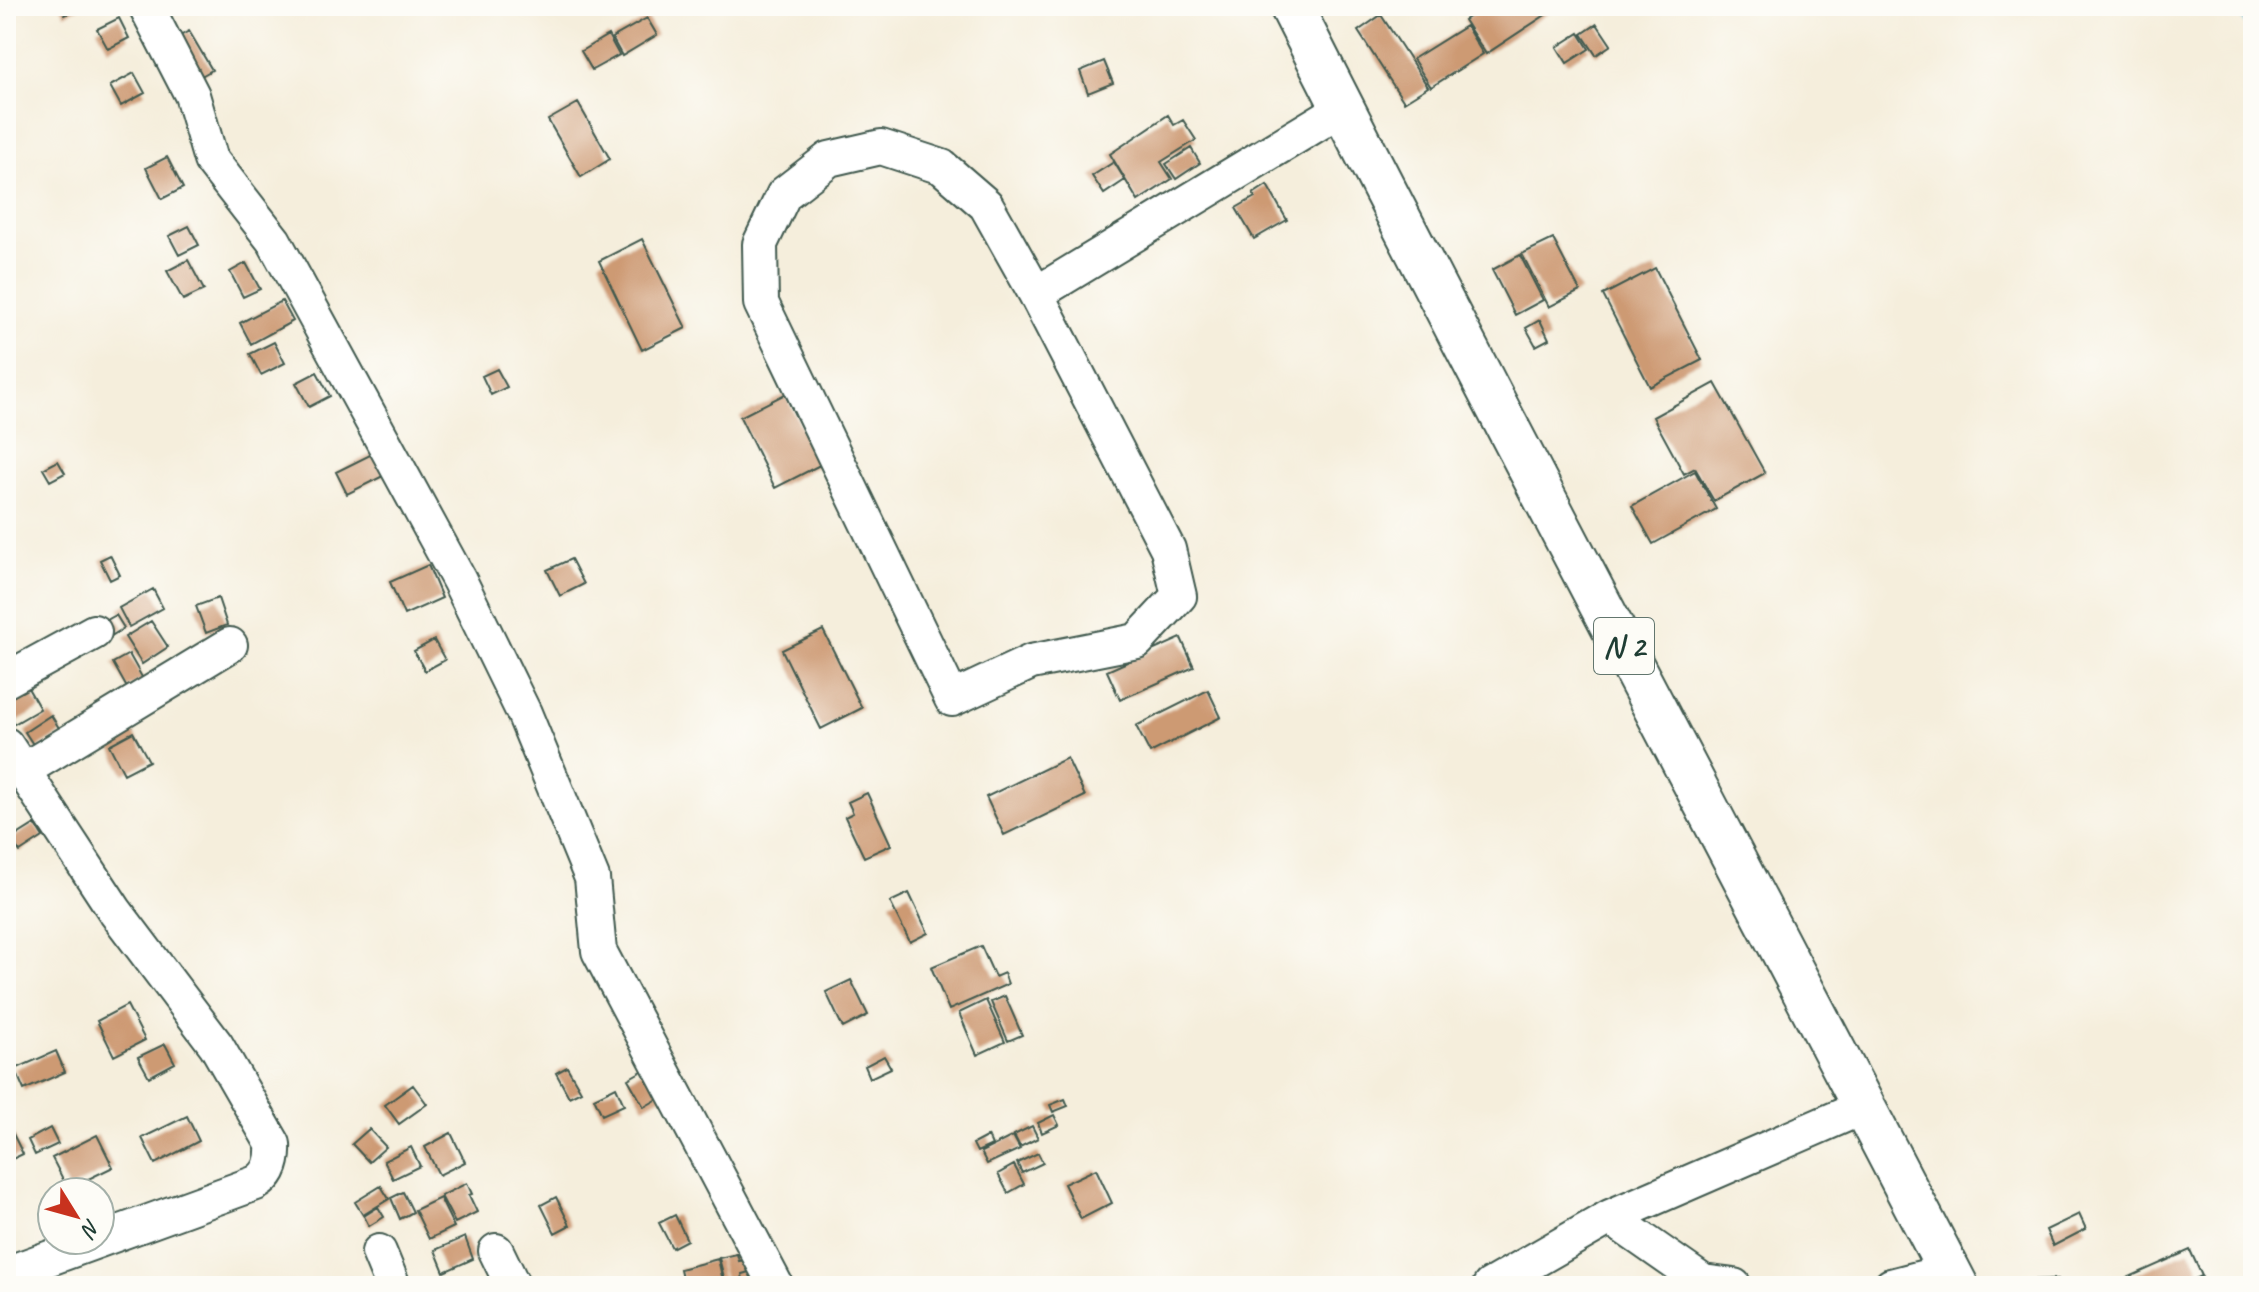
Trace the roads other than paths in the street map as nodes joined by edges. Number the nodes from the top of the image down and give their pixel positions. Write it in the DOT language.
graph roads {
  1 [pos="146,6"];
  2 [pos="1291,6"];
  3 [pos="1343,108"];
  4 [pos="1036,294"];
  5 [pos="94,632"];
  6 [pos="230,645"];
  7 [pos="6,680"];
  8 [pos="14,758"];
  9 [pos="1863,1107"];
  10 [pos="1610,1217"];
  11 [pos="496,1251"];
  12 [pos="379,1252"];
  13 [pos="6,1274"];
  14 [pos="1953,1279"];
  15 [pos="393,1286"];
  16 [pos="513,1286"];
  17 [pos="776,1286"];
  18 [pos="1490,1286"];
  19 [pos="1734,1286"];
  20 [pos="1891,1286"];
  1 -- 17 [label="street"];
  2 -- 3 [label="main road, N 2"];
  3 -- 4 [label="street"];
  3 -- 9 [label="main road, N 2"];
  4 -- 4 [label="street"];
  5 -- 7 [label="street"];
  6 -- 8 [label="street"];
  8 -- 13 [label="street"];
  9 -- 10 [label="street"];
  9 -- 14 [label="main road, N 2"];
  10 -- 18 [label="street"];
  10 -- 19 [label="street"];
  11 -- 16 [label="street"];
  12 -- 15 [label="street"];
  14 -- 20 [label="street"];
}
